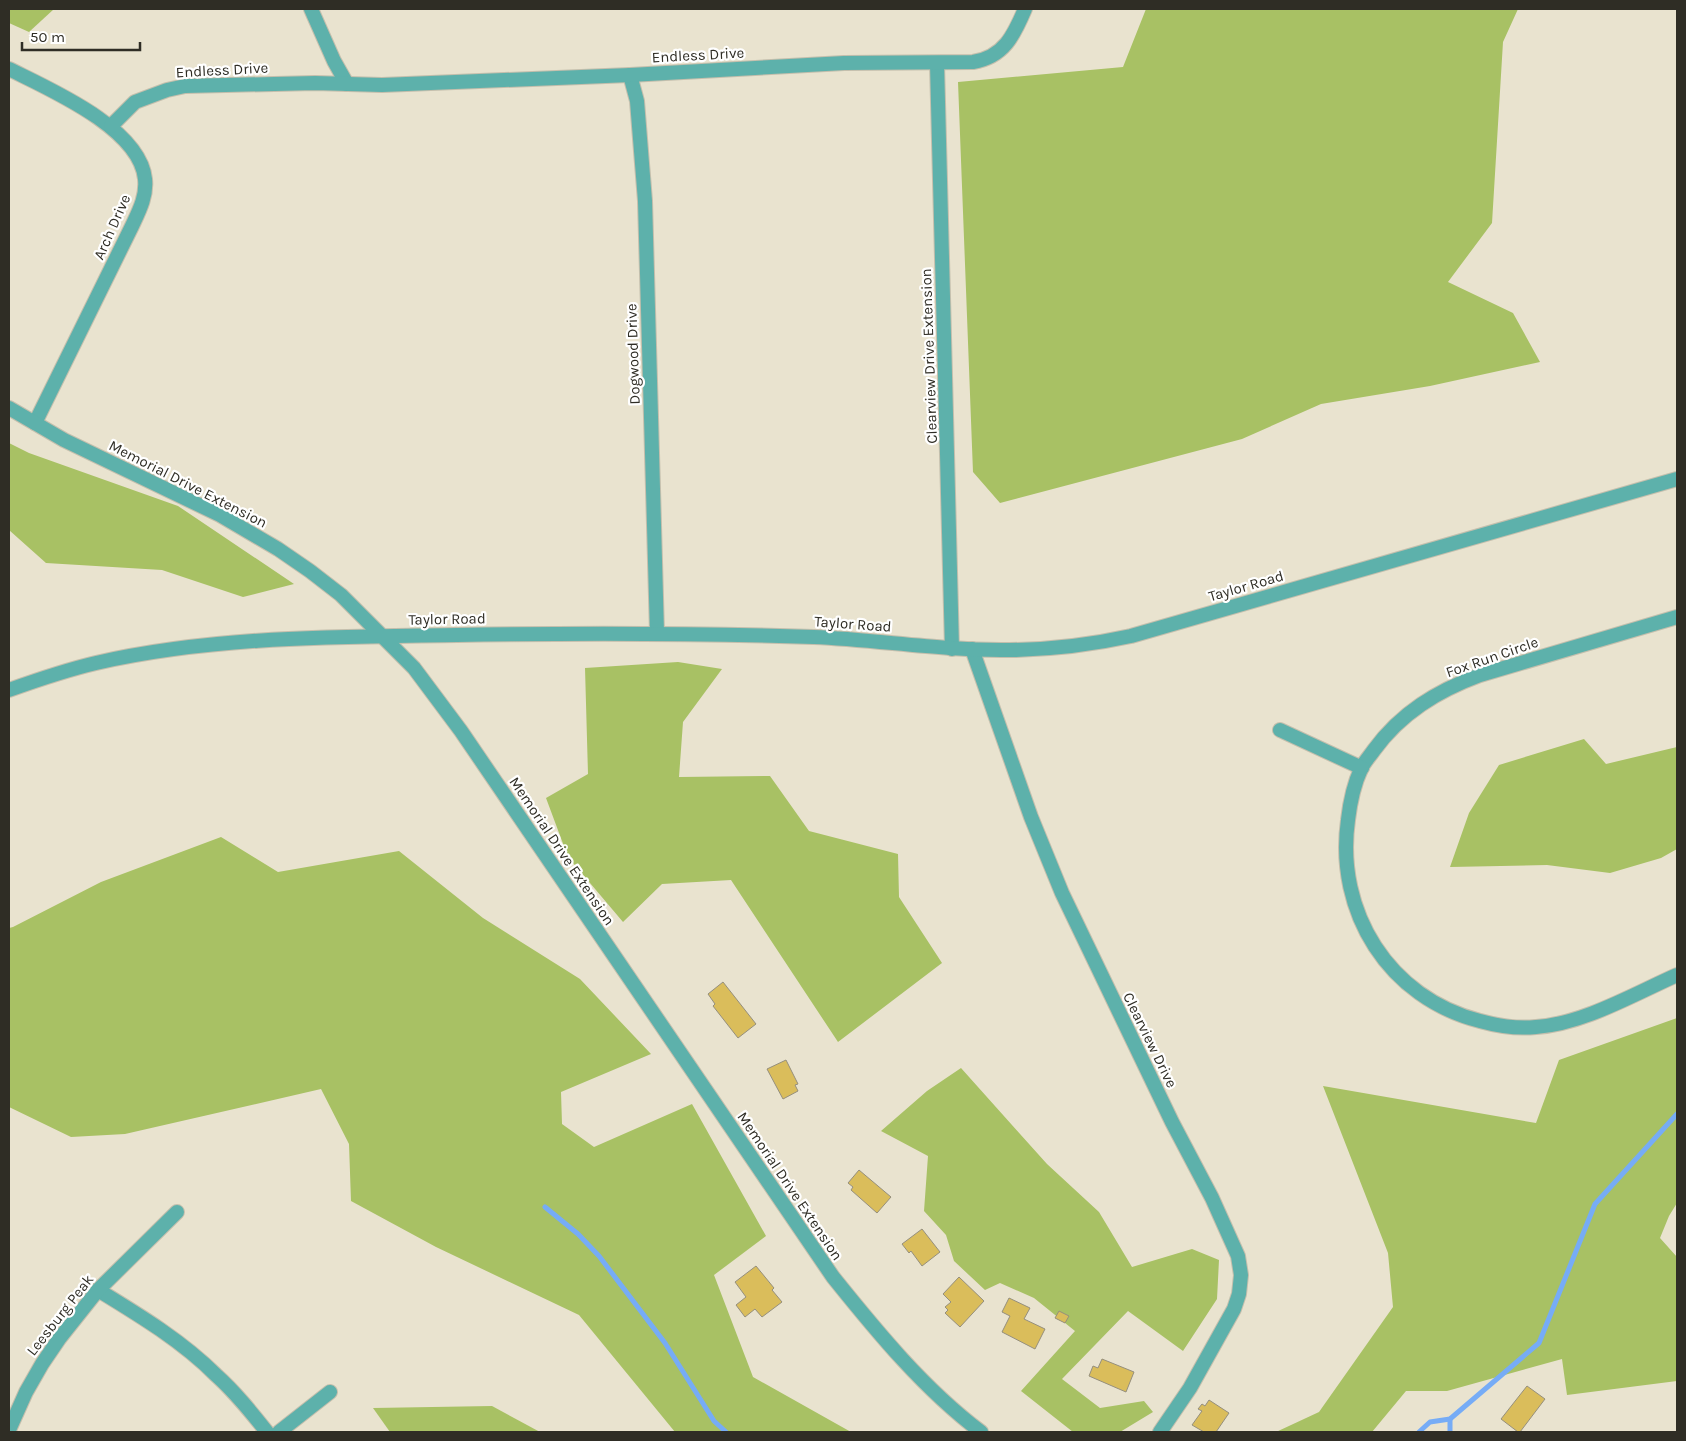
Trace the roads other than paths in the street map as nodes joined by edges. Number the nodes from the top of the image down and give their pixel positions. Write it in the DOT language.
graph roads {
  1 [pos="311,9"];
  2 [pos="1025,9"];
  3 [pos="937,63"];
  4 [pos="9,70"];
  5 [pos="630,75"];
  6 [pos="348,84"];
  7 [pos="111,126"];
  8 [pos="9,408"];
  9 [pos="35,423"];
  10 [pos="1677,479"];
  11 [pos="1677,617"];
  12 [pos="657,633"];
  13 [pos="382,636"];
  14 [pos="952,649"];
  15 [pos="972,649"];
  16 [pos="9,690"];
  17 [pos="1280,730"];
  18 [pos="1362,768"];
  19 [pos="1677,975"];
  20 [pos="177,1212"];
  21 [pos="98,1290"];
  22 [pos="330,1392"];
  23 [pos="9,1430"];
  24 [pos="267,1432"];
  25 [pos="279,1432"];
  26 [pos="981,1432"];
  27 [pos="1160,1432"];
  1 -- 6 [label="street"];
  2 -- 3 [label="street, Endless Drive"];
  3 -- 5 [label="street, Endless Drive"];
  3 -- 14 [label="street, Clearview Drive Extension"];
  4 -- 7 [label="street, Arch Drive"];
  5 -- 6 [label="street, Endless Drive"];
  5 -- 12 [label="street, Dogwood Drive"];
  6 -- 7 [label="street, Endless Drive"];
  7 -- 9 [label="street, Arch Drive"];
  8 -- 9 [label="street, Memorial Drive Extension"];
  9 -- 13 [label="street, Memorial Drive Extension"];
  10 -- 15 [label="street, Taylor Road"];
  11 -- 18 [label="street, Fox Run Circle"];
  12 -- 13 [label="street, Taylor Road"];
  12 -- 14 [label="street, Taylor Road"];
  13 -- 16 [label="street, Taylor Road"];
  13 -- 26 [label="street, Memorial Drive Extension"];
  14 -- 15 [label="street, Taylor Road"];
  15 -- 27 [label="street, Clearview Drive"];
  17 -- 18 [label="street"];
  18 -- 19 [label="street, Fox Run Circle"];
  20 -- 21 [label="street, Leesburg Peak"];
  21 -- 23 [label="street, Leesburg Peak"];
  21 -- 24 [label="street"];
  22 -- 25 [label="street"];
}
